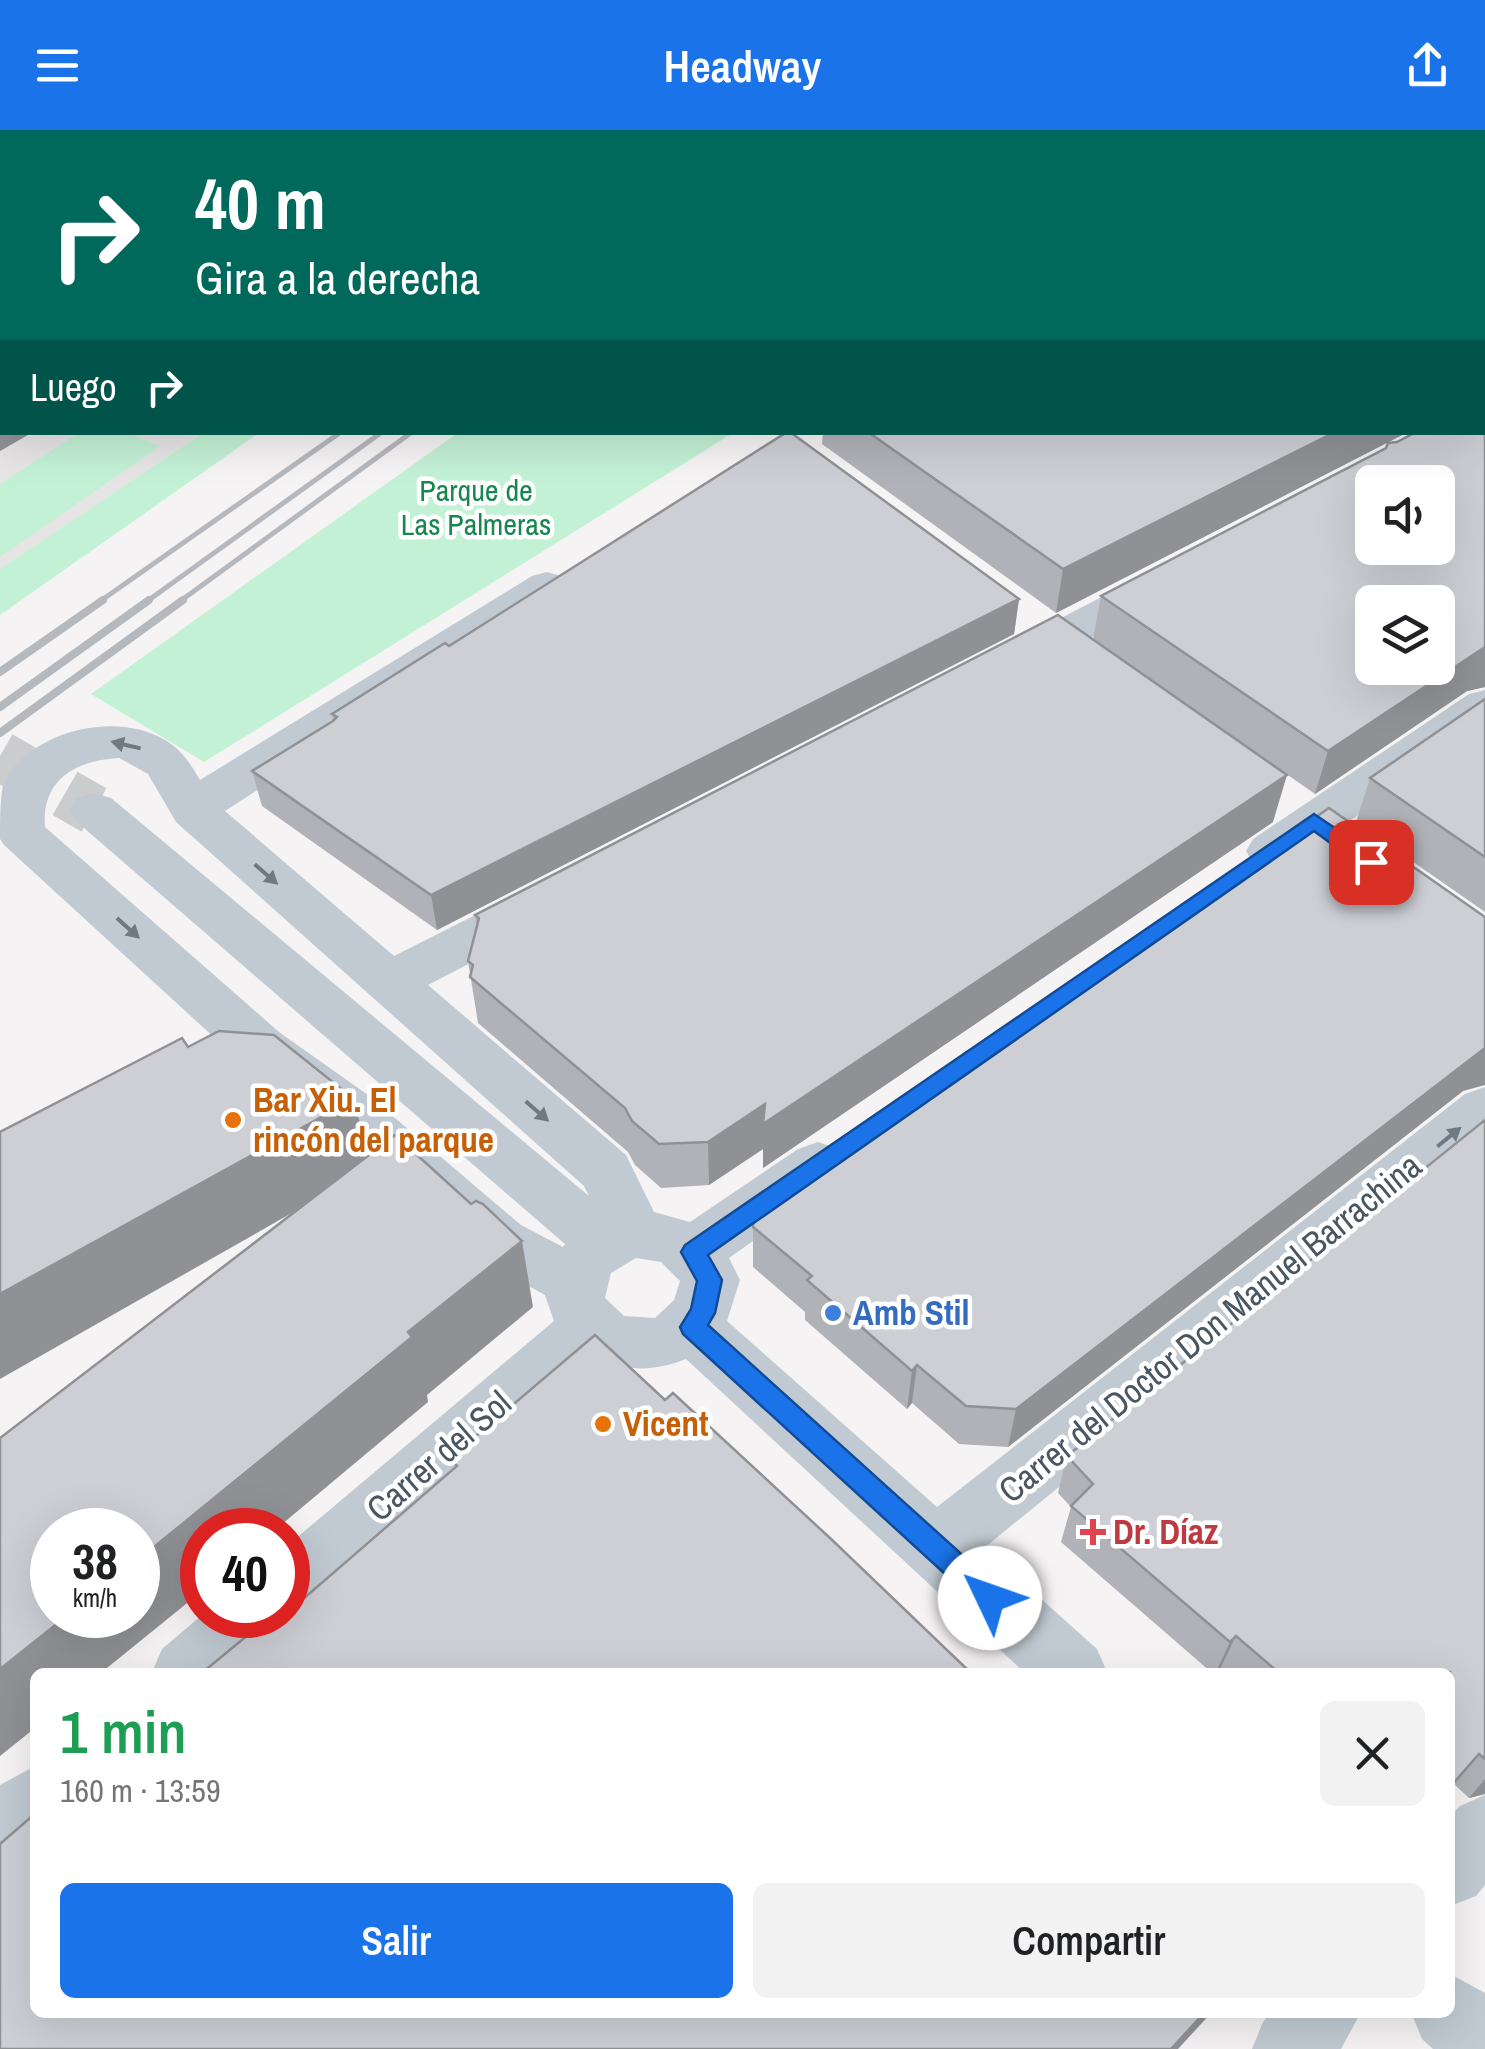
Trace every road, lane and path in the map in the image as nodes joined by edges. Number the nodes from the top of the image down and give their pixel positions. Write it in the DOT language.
graph roads {
  1 [pos="579,565"];
  2 [pos="1192,567"];
  3 [pos="968,684"];
  4 [pos="1485,705"];
  5 [pos="94,810"];
  6 [pos="193,810"];
  7 [pos="1232,878"];
  8 [pos="582,883"];
  9 [pos="390,982"];
  10 [pos="260,1047"];
  11 [pos="208,1074"];
  12 [pos="1485,1108"];
  13 [pos="858,1138"];
  14 [pos="693,1252"];
  15 [pos="602,1272"];
  16 [pos="692,1327"];
  17 [pos="936,1548"];
  18 [pos="310,1564"];
  19 [pos="226,1638"];
  20 [pos="191,1668"];
  21 [pos="1069,1668"];
  22 [pos="30,1806"];
  23 [pos="1485,1831"];
  24 [pos="0,1832"];
  25 [pos="1455,1864"];
  26 [pos="1455,2017"];
  27 [pos="1318,2018"];
  28 [pos="1485,2045"];
  29 [pos="1290,2049"];
  1 -- 6 [label="street"];
  2 -- 3 [label="street"];
  4 -- 7 [label="street"];
  5 -- 15 [label="street"];
  6 -- 9 [label="street, one-way"];
  6 -- 10 [label="street, one-way"];
  8 -- 9 [label="street"];
  9 -- 15 [label="street, one-way"];
  10 -- 11 [label="street"];
  10 -- 15 [label="street"];
  17 -- 12 [label="street, Carrer del Doctor Don Manuel Barrachina, one-way"];
  13 -- 14 [label="street"];
  14 -- 15 [label="street"];
  14 -- 16 [label="street"];
  15 -- 16 [label="street"];
  15 -- 18 [label="street, Carrer del Sol"];
  16 -- 17 [label="street"];
  17 -- 21 [label="street"];
  19 -- 20 [label="street"];
  22 -- 24 [label="street"];
  23 -- 25 [label="street"];
  26 -- 28 [label="street"];
  27 -- 29 [label="street"];
}
